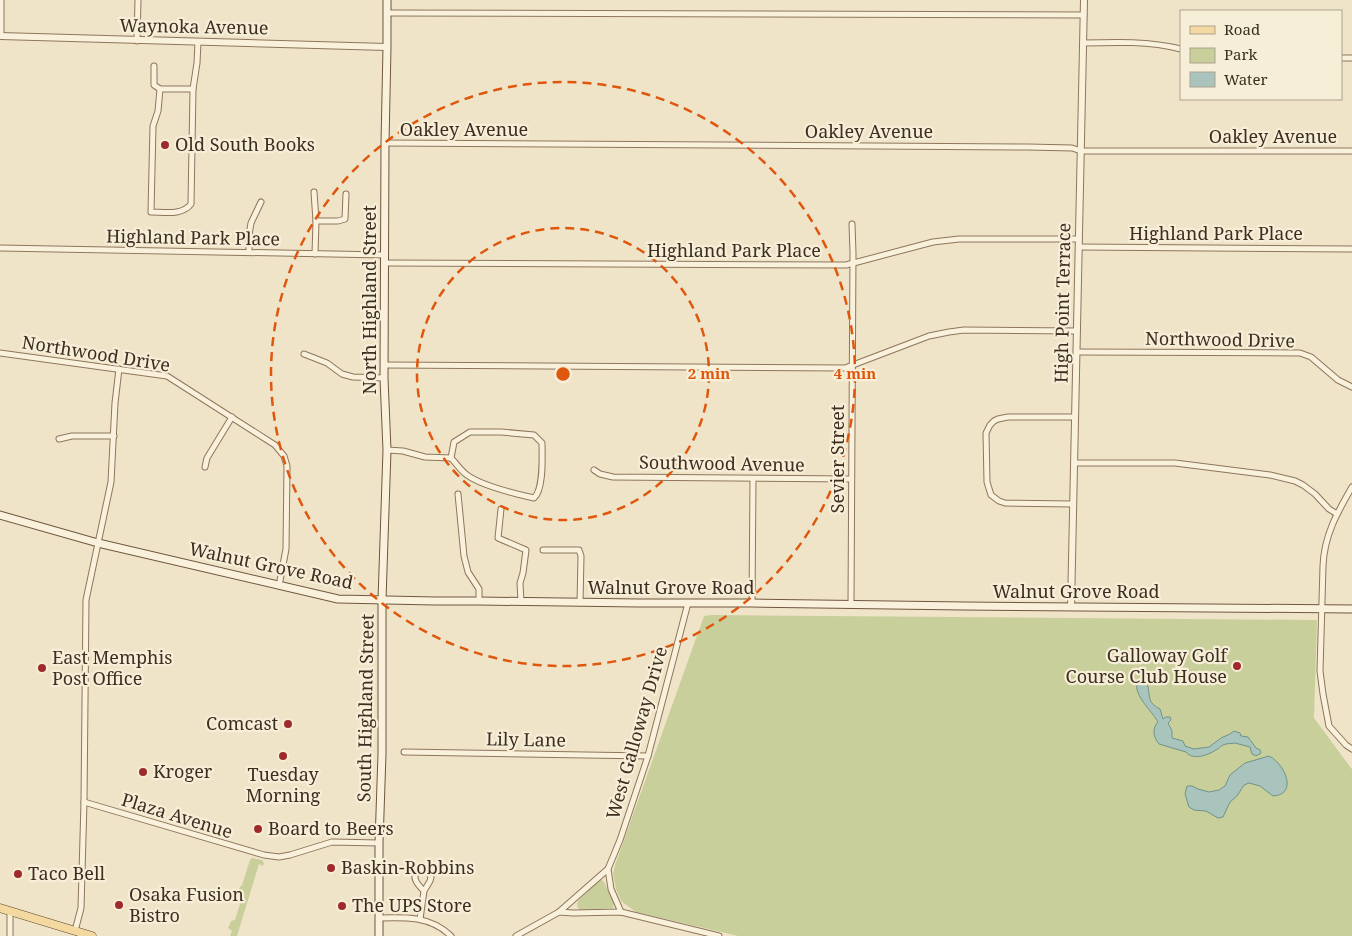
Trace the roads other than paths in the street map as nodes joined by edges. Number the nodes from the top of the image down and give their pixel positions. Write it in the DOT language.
graph roads {
  1 [pos="1,0"];
  2 [pos="138,0"];
  3 [pos="387,0"];
  4 [pos="1084,0"];
  5 [pos="387,12"];
  6 [pos="1084,15"];
  7 [pos="0,36"];
  8 [pos="137,40"];
  9 [pos="198,42"];
  10 [pos="1083,43"];
  11 [pos="387,47"];
  12 [pos="1180,49"];
  13 [pos="154,66"];
  14 [pos="160,89"];
  15 [pos="193,89"];
  16 [pos="385,143"];
  17 [pos="1081,151"];
  18 [pos="1352,152"];
  19 [pos="314,192"];
  20 [pos="346,194"];
  21 [pos="261,202"];
  22 [pos="316,221"];
  23 [pos="852,224"];
  24 [pos="1080,239"];
  25 [pos="1079,247"];
  26 [pos="0,248"];
  27 [pos="1352,249"];
  28 [pos="249,252"];
  29 [pos="315,254"];
  30 [pos="385,259"];
  31 [pos="852,264"];
  32 [pos="1077,331"];
  33 [pos="1077,352"];
  34 [pos="0,353"];
  35 [pos="304,354"];
  36 [pos="384,365"];
  37 [pos="852,366"];
  38 [pos="119,369"];
  39 [pos="384,378"];
  40 [pos="1352,387"];
  41 [pos="232,417"];
  42 [pos="1075,417"];
  43 [pos="114,436"];
  44 [pos="59,439"];
  45 [pos="387,450"];
  46 [pos="451,458"];
  47 [pos="1074,463"];
  48 [pos="205,467"];
  49 [pos="594,470"];
  50 [pos="753,479"];
  51 [pos="851,479"];
  52 [pos="1352,488"];
  53 [pos="458,494"];
  54 [pos="1074,504"];
  55 [pos="501,509"];
  56 [pos="0,514"];
  57 [pos="1337,514"];
  58 [pos="98,543"];
  59 [pos="544,550"];
  60 [pos="279,586"];
  61 [pos="382,600"];
  62 [pos="479,601"];
  63 [pos="521,602"];
  64 [pos="580,603"];
  65 [pos="688,603"];
  66 [pos="752,603"];
  67 [pos="851,604"];
  68 [pos="1071,607"];
  69 [pos="1322,609"];
  70 [pos="1352,609"];
  71 [pos="1352,749"];
  72 [pos="404,752"];
  73 [pos="648,756"];
  74 [pos="84,802"];
  75 [pos="379,842"];
  76 [pos="608,869"];
  77 [pos="424,891"];
  78 [pos="0,908"];
  79 [pos="10,912"];
  80 [pos="559,912"];
  81 [pos="622,912"];
  82 [pos="379,918"];
  83 [pos="420,919"];
  84 [pos="75,931"];
  85 [pos="10,936"];
  86 [pos="92,936"];
  87 [pos="379,936"];
  88 [pos="451,936"];
  89 [pos="516,936"];
  90 [pos="719,936"];
  1 -- 7 [label="street"];
  2 -- 8 [label="street"];
  3 -- 5 [label="main road, North Highland Street"];
  4 -- 6 [label="street, High Point Terrace"];
  5 -- 6 [label="street"];
  5 -- 11 [label="main road, North Highland Street"];
  6 -- 10 [label="street, High Point Terrace"];
  7 -- 8 [label="street, Waynoka Avenue"];
  8 -- 9 [label="street, Waynoka Avenue"];
  9 -- 11 [label="street, Waynoka Avenue"];
  9 -- 15 [label="street"];
  10 -- 12 [label="street"];
  10 -- 17 [label="street, High Point Terrace"];
  11 -- 16 [label="main road, North Highland Street"];
  13 -- 14 [label="street"];
  14 -- 15 [label="street"];
  14 -- 15 [label="street"];
  16 -- 17 [label="street, Oakley Avenue"];
  16 -- 30 [label="main road, North Highland Street"];
  17 -- 18 [label="street, Oakley Avenue"];
  17 -- 24 [label="street, High Point Terrace"];
  19 -- 22 [label="street"];
  20 -- 22 [label="street"];
  21 -- 28 [label="street"];
  22 -- 29 [label="street"];
  23 -- 31 [label="street, Sevier Street"];
  24 -- 25 [label="street, High Point Terrace"];
  24 -- 31 [label="street, Highland Park Place"];
  25 -- 27 [label="street, Highland Park Place"];
  25 -- 32 [label="street, High Point Terrace"];
  26 -- 28 [label="street, Highland Park Place"];
  28 -- 29 [label="street, Highland Park Place"];
  29 -- 30 [label="street, Highland Park Place"];
  30 -- 31 [label="street, Highland Park Place"];
  30 -- 36 [label="main road, North Highland Street"];
  31 -- 37 [label="street, Sevier Street"];
  32 -- 33 [label="street, High Point Terrace"];
  32 -- 37 [label="street"];
  33 -- 40 [label="street, Northwood Drive"];
  33 -- 42 [label="street, High Point Terrace"];
  34 -- 38 [label="street, Northwood Drive"];
  35 -- 39 [label="street"];
  36 -- 37 [label="street"];
  36 -- 39 [label="main road, North Highland Street"];
  37 -- 51 [label="street, Sevier Street"];
  38 -- 41 [label="street, Northwood Drive"];
  38 -- 43 [label="street"];
  39 -- 45 [label="main road, North Highland Street"];
  41 -- 48 [label="street"];
  41 -- 60 [label="street, Northwood Drive"];
  42 -- 47 [label="street, High Point Terrace"];
  42 -- 54 [label="street"];
  43 -- 44 [label="street"];
  43 -- 58 [label="street"];
  45 -- 46 [label="street"];
  45 -- 61 [label="main road, North Highland Street"];
  46 -- 46 [label="street"];
  47 -- 54 [label="street, High Point Terrace"];
  47 -- 57 [label="street"];
  49 -- 50 [label="street, Southwood Avenue"];
  50 -- 51 [label="street, Southwood Avenue"];
  50 -- 66 [label="street"];
  51 -- 67 [label="street, Sevier Street"];
  52 -- 57 [label="street"];
  53 -- 62 [label="street"];
  54 -- 68 [label="street, High Point Terrace"];
  55 -- 63 [label="street"];
  56 -- 58 [label="main road, Walnut Grove Road"];
  57 -- 69 [label="street"];
  58 -- 60 [label="main road, Walnut Grove Road"];
  58 -- 74 [label="street"];
  59 -- 64 [label="street"];
  60 -- 61 [label="main road, Walnut Grove Road"];
  61 -- 62 [label="main road, Walnut Grove Road"];
  61 -- 75 [label="main road, South Highland Street"];
  62 -- 63 [label="main road, Walnut Grove Road"];
  63 -- 64 [label="main road, Walnut Grove Road"];
  64 -- 65 [label="main road, Walnut Grove Road"];
  65 -- 66 [label="main road, Walnut Grove Road"];
  65 -- 73 [label="street, West Galloway Drive"];
  66 -- 67 [label="main road, Walnut Grove Road"];
  67 -- 68 [label="main road, Walnut Grove Road"];
  68 -- 69 [label="main road, Walnut Grove Road"];
  69 -- 70 [label="main road, Walnut Grove Road"];
  69 -- 71 [label="street"];
  72 -- 73 [label="street, Lily Lane"];
  73 -- 76 [label="street, West Galloway Drive"];
  74 -- 75 [label="street, Plaza Avenue"];
  74 -- 84 [label="street"];
  75 -- 82 [label="main road, South Highland Street"];
  76 -- 80 [label="street, West Galloway Drive"];
  76 -- 81 [label="street"];
  77 -- 83 [label="street"];
  78 -- 79 [label="main road"];
  79 -- 84 [label="main road"];
  79 -- 85 [label="street"];
  80 -- 81 [label="street"];
  80 -- 89 [label="street, West Galloway Drive"];
  81 -- 90 [label="street"];
  82 -- 83 [label="street"];
  82 -- 87 [label="main road, South Highland Street"];
  83 -- 88 [label="street"];
  84 -- 86 [label="main road"];
}
